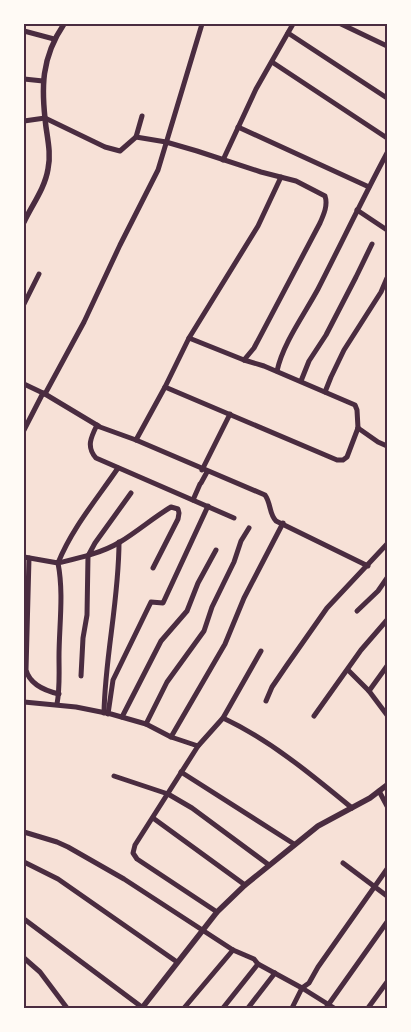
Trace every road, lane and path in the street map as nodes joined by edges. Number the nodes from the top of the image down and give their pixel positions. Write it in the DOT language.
graph roads {
  1 [pos="64,24"];
  2 [pos="202,24"];
  3 [pos="293,24"];
  4 [pos="341,24"];
  5 [pos="24,31"];
  6 [pos="288,33"];
  7 [pos="54,39"];
  8 [pos="387,46"];
  9 [pos="272,62"];
  10 [pos="24,79"];
  11 [pos="42,81"];
  12 [pos="387,98"];
  13 [pos="142,116"];
  14 [pos="45,118"];
  15 [pos="24,121"];
  16 [pos="238,127"];
  17 [pos="136,137"];
  18 [pos="387,138"];
  19 [pos="166,142"];
  20 [pos="387,153"];
  21 [pos="223,160"];
  22 [pos="281,177"];
  23 [pos="369,187"];
  24 [pos="357,210"];
  25 [pos="24,222"];
  26 [pos="387,230"];
  27 [pos="372,244"];
  28 [pos="39,274"];
  29 [pos="387,278"];
  30 [pos="24,304"];
  31 [pos="189,338"];
  32 [pos="244,360"];
  33 [pos="277,371"];
  34 [pos="301,382"];
  35 [pos="24,384"];
  36 [pos="166,386"];
  37 [pos="325,392"];
  38 [pos="44,393"];
  39 [pos="230,414"];
  40 [pos="96,425"];
  41 [pos="358,428"];
  42 [pos="24,430"];
  43 [pos="136,440"];
  44 [pos="387,446"];
  45 [pos="118,468"];
  46 [pos="205,471"];
  47 [pos="131,493"];
  48 [pos="193,500"];
  49 [pos="208,506"];
  50 [pos="234,518"];
  51 [pos="283,523"];
  52 [pos="250,528"];
  53 [pos="119,542"];
  54 [pos="387,544"];
  55 [pos="216,550"];
  56 [pos="88,556"];
  57 [pos="26,558"];
  58 [pos="58,563"];
  59 [pos="368,566"];
  60 [pos="154,568"];
  61 [pos="387,578"];
  62 [pos="356,611"];
  63 [pos="387,620"];
  64 [pos="261,652"];
  65 [pos="387,666"];
  66 [pos="348,670"];
  67 [pos="81,676"];
  68 [pos="369,691"];
  69 [pos="59,694"];
  70 [pos="266,701"];
  71 [pos="24,702"];
  72 [pos="57,704"];
  73 [pos="106,713"];
  74 [pos="387,713"];
  75 [pos="314,716"];
  76 [pos="122,717"];
  77 [pos="223,718"];
  78 [pos="146,724"];
  79 [pos="171,737"];
  80 [pos="198,746"];
  81 [pos="181,772"];
  82 [pos="114,776"];
  83 [pos="387,785"];
  84 [pos="379,791"];
  85 [pos="168,794"];
  86 [pos="387,806"];
  87 [pos="352,808"];
  88 [pos="153,818"];
  89 [pos="24,832"];
  90 [pos="294,844"];
  91 [pos="24,862"];
  92 [pos="343,863"];
  93 [pos="269,864"];
  94 [pos="387,869"];
  95 [pos="245,885"];
  96 [pos="374,887"];
  97 [pos="387,896"];
  98 [pos="217,912"];
  99 [pos="24,919"];
  100 [pos="387,922"];
  101 [pos="203,930"];
  102 [pos="233,950"];
  103 [pos="24,958"];
  104 [pos="177,962"];
  105 [pos="258,964"];
  106 [pos="275,973"];
  107 [pos="387,982"];
  108 [pos="302,988"];
  109 [pos="327,1006"];
  110 [pos="68,1008"];
  111 [pos="142,1008"];
  112 [pos="184,1008"];
  113 [pos="223,1008"];
  114 [pos="248,1008"];
  115 [pos="292,1008"];
  116 [pos="334,1008"];
  117 [pos="368,1008"];
  1 -- 7 [label="street"];
  2 -- 19 [label="street"];
  3 -- 6 [label="street"];
  4 -- 8 [label="street"];
  5 -- 7 [label="street"];
  6 -- 9 [label="street"];
  6 -- 12 [label="street"];
  7 -- 11 [label="street"];
  9 -- 16 [label="street"];
  9 -- 18 [label="street"];
  10 -- 11 [label="street"];
  11 -- 14 [label="street"];
  13 -- 17 [label="street"];
  14 -- 15 [label="street"];
  14 -- 17 [label="street"];
  14 -- 25 [label="street"];
  16 -- 21 [label="street"];
  16 -- 23 [label="street"];
  17 -- 19 [label="street"];
  19 -- 21 [label="street"];
  19 -- 38 [label="street"];
  20 -- 23 [label="street"];
  21 -- 22 [label="street"];
  22 -- 31 [label="street"];
  22 -- 32 [label="street"];
  23 -- 24 [label="street"];
  24 -- 26 [label="street"];
  24 -- 33 [label="street"];
  27 -- 34 [label="street"];
  28 -- 30 [label="street"];
  29 -- 37 [label="street"];
  31 -- 32 [label="street"];
  31 -- 36 [label="street"];
  32 -- 33 [label="street"];
  33 -- 34 [label="street"];
  34 -- 37 [label="street"];
  35 -- 38 [label="street"];
  36 -- 39 [label="street"];
  36 -- 43 [label="street"];
  37 -- 41 [label="street"];
  38 -- 40 [label="street"];
  38 -- 42 [label="street"];
  39 -- 41 [label="street"];
  39 -- 46 [label="street"];
  40 -- 43 [label="street"];
  40 -- 45 [label="street"];
  41 -- 44 [label="street"];
  43 -- 46 [label="street"];
  45 -- 48 [label="street"];
  45 -- 58 [label="street"];
  46 -- 48 [label="street"];
  46 -- 51 [label="street"];
  47 -- 56 [label="street"];
  48 -- 49 [label="street"];
  49 -- 50 [label="street"];
  49 -- 73 [label="street"];
  51 -- 59 [label="street"];
  51 -- 79 [label="street"];
  52 -- 78 [label="street"];
  53 -- 56 [label="street"];
  53 -- 60 [label="street"];
  53 -- 73 [label="street"];
  54 -- 59 [label="street"];
  55 -- 76 [label="street"];
  56 -- 58 [label="street"];
  56 -- 67 [label="street"];
  57 -- 58 [label="street"];
  57 -- 69 [label="street"];
  58 -- 69 [label="street"];
  59 -- 70 [label="street"];
  61 -- 62 [label="street"];
  63 -- 66 [label="street"];
  64 -- 77 [label="street"];
  65 -- 68 [label="street"];
  66 -- 68 [label="street"];
  66 -- 75 [label="street"];
  68 -- 74 [label="street"];
  69 -- 72 [label="street"];
  71 -- 72 [label="street"];
  72 -- 73 [label="street"];
  73 -- 76 [label="street"];
  76 -- 78 [label="street"];
  77 -- 80 [label="street"];
  77 -- 87 [label="street"];
  78 -- 79 [label="street"];
  79 -- 80 [label="street"];
  80 -- 81 [label="street"];
  81 -- 85 [label="street"];
  81 -- 90 [label="street"];
  82 -- 85 [label="street"];
  83 -- 84 [label="street"];
  84 -- 86 [label="street"];
  84 -- 87 [label="street"];
  85 -- 88 [label="street"];
  85 -- 93 [label="street"];
  87 -- 90 [label="street"];
  88 -- 95 [label="street"];
  88 -- 98 [label="street"];
  89 -- 101 [label="street"];
  90 -- 93 [label="street"];
  91 -- 104 [label="street"];
  92 -- 96 [label="street"];
  93 -- 95 [label="street"];
  94 -- 96 [label="street"];
  95 -- 98 [label="street"];
  96 -- 97 [label="street"];
  96 -- 108 [label="street"];
  98 -- 101 [label="street"];
  99 -- 111 [label="street"];
  100 -- 109 [label="street"];
  101 -- 102 [label="street"];
  101 -- 104 [label="street"];
  102 -- 105 [label="street"];
  102 -- 112 [label="street"];
  103 -- 110 [label="street"];
  104 -- 111 [label="street"];
  105 -- 106 [label="street"];
  105 -- 113 [label="street"];
  106 -- 108 [label="street"];
  106 -- 114 [label="street"];
  107 -- 117 [label="street"];
  108 -- 109 [label="street"];
  108 -- 115 [label="street"];
  109 -- 116 [label="street"];
}
